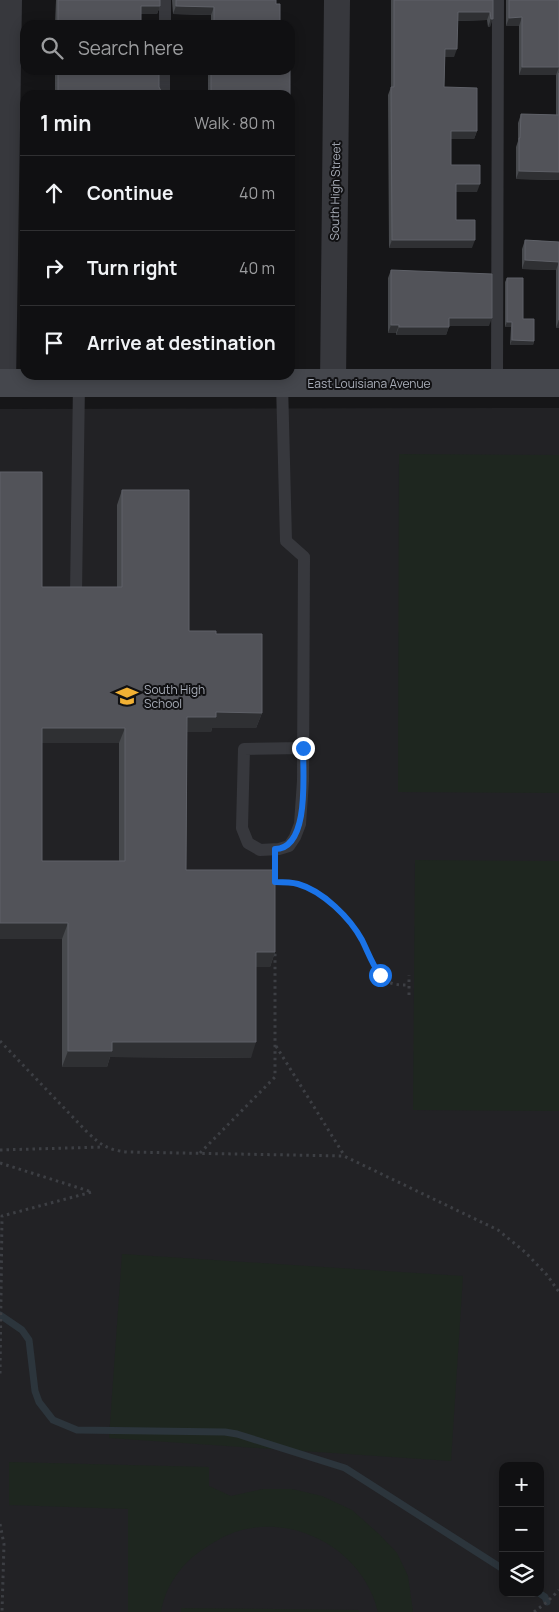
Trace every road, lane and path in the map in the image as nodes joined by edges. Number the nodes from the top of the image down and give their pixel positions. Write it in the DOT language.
graph roads {
  1 [pos="9,0"];
  2 [pos="165,0"];
  3 [pos="336,0"];
  4 [pos="498,0"];
  5 [pos="165,20"];
  6 [pos="164,75"];
  7 [pos="164,90"];
  8 [pos="140,380"];
  9 [pos="190,380"];
  10 [pos="1,383"];
  11 [pos="79,383"];
  12 [pos="282,383"];
  13 [pos="333,383"];
  14 [pos="497,383"];
  15 [pos="559,383"];
  16 [pos="76,593"];
  17 [pos="303,748"];
  18 [pos="275,849"];
  19 [pos="275,882"];
  20 [pos="275,892"];
  21 [pos="275,949"];
  22 [pos="409,975"];
  23 [pos="411,985"];
  24 [pos="409,995"];
  25 [pos="0,1041"];
  26 [pos="275,1045"];
  27 [pos="103,1147"];
  28 [pos="0,1150"];
  29 [pos="200,1153"];
  30 [pos="344,1156"];
  31 [pos="0,1163"];
  32 [pos="559,1292"];
  33 [pos="0,1375"];
  34 [pos="0,1524"];
  35 [pos="559,1590"];
  36 [pos="2,1612"];
  37 [pos="534,1612"];
  1 -- 10 [label="street"];
  2 -- 5 [label="lane"];
  3 -- 13 [label="street, South High Street"];
  4 -- 14 [label="lane"];
  6 -- 7 [label="lane"];
  8 -- 11 [label="street, East Louisiana Avenue"];
  9 -- 12 [label="street, East Louisiana Avenue"];
  10 -- 11 [label="street, East Louisiana Avenue"];
  11 -- 16 [label="lane"];
  12 -- 13 [label="street, East Louisiana Avenue"];
  12 -- 17 [label="lane"];
  13 -- 14 [label="street, East Louisiana Avenue"];
  14 -- 15 [label="street, East Louisiana Avenue"];
  17 -- 18 [label="lane"];
  17 -- 18 [label="lane"];
  18 -- 19 [label="path"];
  19 -- 20 [label="path"];
  19 -- 23 [label="path"];
  21 -- 26 [label="path"];
  22 -- 23 [label="path"];
  23 -- 24 [label="path"];
  25 -- 27 [label="path"];
  26 -- 29 [label="path"];
  26 -- 30 [label="path"];
  27 -- 28 [label="path"];
  27 -- 29 [label="path"];
  29 -- 30 [label="path"];
  30 -- 32 [label="path"];
  31 -- 33 [label="path"];
  34 -- 36 [label="path"];
  35 -- 37 [label="path"];
}
